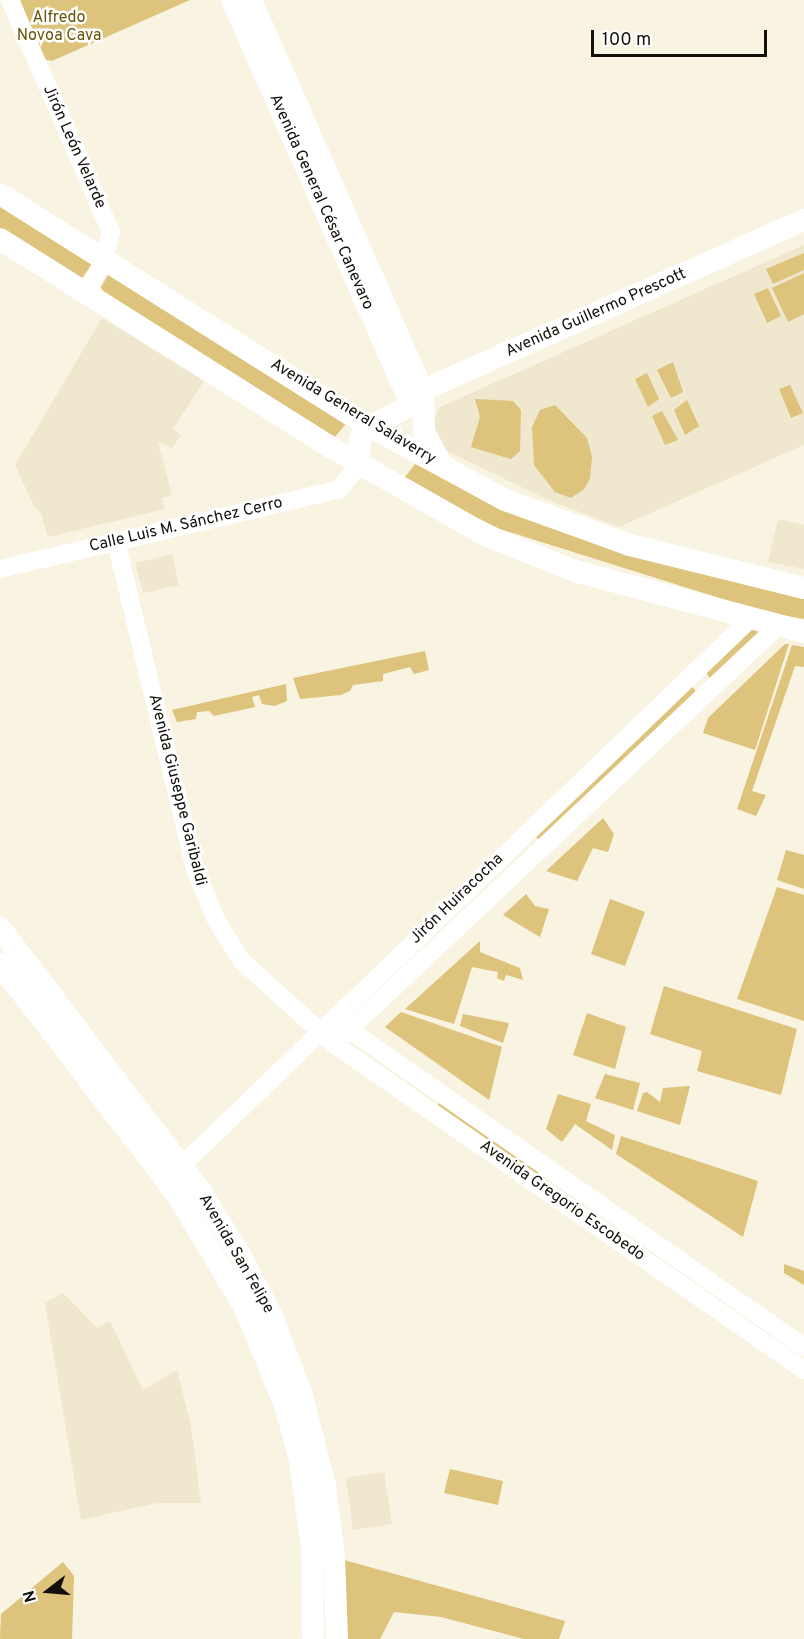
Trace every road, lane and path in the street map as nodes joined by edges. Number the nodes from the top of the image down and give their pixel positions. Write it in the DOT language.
graph roads {
  1 [pos="10,0"];
  2 [pos="232,0"];
  3 [pos="251,0"];
  4 [pos="0,194"];
  5 [pos="804,220"];
  6 [pos="0,239"];
  7 [pos="104,258"];
  8 [pos="86,294"];
  9 [pos="409,403"];
  10 [pos="369,426"];
  11 [pos="391,438"];
  12 [pos="442,465"];
  13 [pos="367,468"];
  14 [pos="116,542"];
  15 [pos="0,569"];
  16 [pos="804,588"];
  17 [pos="749,620"];
  18 [pos="777,627"];
  19 [pos="804,632"];
  20 [pos="694,675"];
  21 [pos="708,690"];
  22 [pos="0,928"];
  23 [pos="400,954"];
  24 [pos="0,964"];
  25 [pos="415,969"];
  26 [pos="334,1018"];
  27 [pos="350,1030"];
  28 [pos="319,1033"];
  29 [pos="334,1044"];
  30 [pos="173,1173"];
  31 [pos="643,1232"];
  32 [pos="622,1244"];
  33 [pos="639,1255"];
  34 [pos="804,1347"];
  35 [pos="804,1370"];
  36 [pos="313,1639"];
  37 [pos="337,1639"];
  1 -- 7 [label="street, Jirón León Velarde"];
  2 -- 9 [label="main road, Avenida General César Canevaro"];
  3 -- 9 [label="main road, Avenida General César Canevaro"];
  4 -- 7 [label="main road, Avenida General Salaverry"];
  5 -- 9 [label="main road, Avenida Guillermo Prescott"];
  6 -- 8 [label="main road"];
  7 -- 8 [label="street, Jirón León Velarde"];
  7 -- 10 [label="main road, Avenida General Salaverry"];
  8 -- 13 [label="main road"];
  9 -- 10 [label="main road, Avenida Guillermo Prescott"];
  9 -- 11 [label="main road"];
  9 -- 12 [label="main road"];
  10 -- 11 [label="main road, Avenida General Salaverry"];
  10 -- 13 [label="main road"];
  11 -- 12 [label="main road, Avenida General Salaverry"];
  11 -- 13 [label="main road"];
  12 -- 16 [label="main road, Avenida General Salaverry"];
  13 -- 14 [label="street, Calle Luis M. Sánchez Cerro"];
  13 -- 17 [label="main road"];
  14 -- 15 [label="street, Calle Luis M. Sánchez Cerro"];
  14 -- 28 [label="street, Avenida Giuseppe Garibaldi"];
  17 -- 18 [label="main road"];
  17 -- 20 [label="street, Jirón Huiracocha"];
  18 -- 19 [label="main road"];
  18 -- 21 [label="street, Jirón Huiracocha"];
  20 -- 21 [label="street"];
  20 -- 23 [label="street, Jirón Huiracocha"];
  21 -- 25 [label="street, Jirón Huiracocha"];
  22 -- 30 [label="main road, Avenida San Felipe"];
  23 -- 25 [label="street"];
  23 -- 26 [label="street, Jirón Huiracocha"];
  24 -- 30 [label="main road, Avenida San Felipe"];
  25 -- 27 [label="street, Jirón Huiracocha"];
  26 -- 27 [label="street, Avenida Gregorio Escobedo"];
  26 -- 28 [label="street, Jirón Huiracocha"];
  27 -- 29 [label="street, Jirón Huiracocha"];
  27 -- 31 [label="street, Avenida Gregorio Escobedo"];
  28 -- 29 [label="street, Avenida Gregorio Escobedo"];
  28 -- 30 [label="street, Jirón Huiracocha"];
  29 -- 32 [label="street, Avenida Gregorio Escobedo"];
  30 -- 36 [label="main road, Avenida San Felipe"];
  30 -- 37 [label="main road, Avenida San Felipe"];
  31 -- 32 [label="street"];
  31 -- 33 [label="street"];
  31 -- 34 [label="street, Avenida Gregorio Escobedo"];
  32 -- 33 [label="street, Avenida Gregorio Escobedo"];
  33 -- 35 [label="street, Avenida Gregorio Escobedo"];
}
